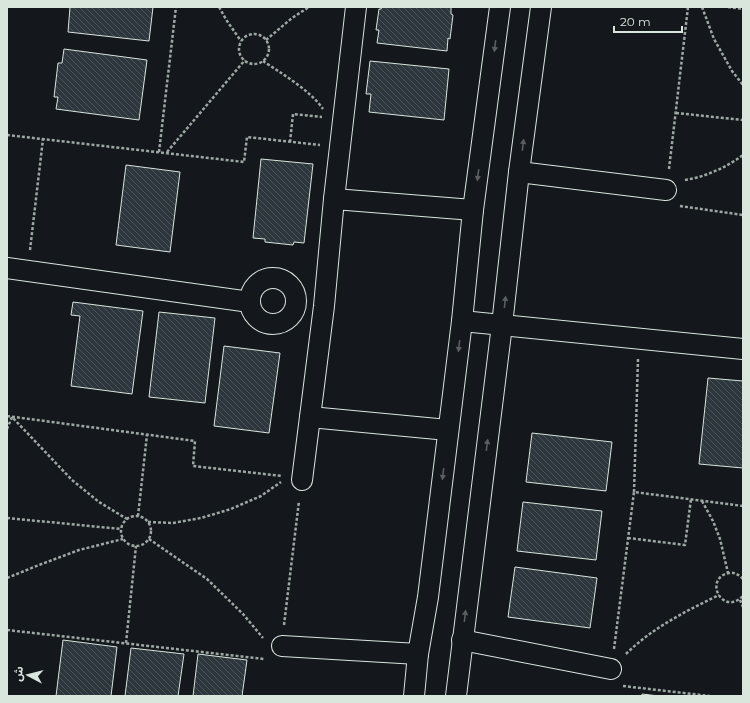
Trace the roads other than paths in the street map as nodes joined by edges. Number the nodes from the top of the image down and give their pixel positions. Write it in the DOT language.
graph roads {
  1 [pos="356,7"];
  2 [pos="500,7"];
  3 [pos="541,7"];
  4 [pos="519,172"];
  5 [pos="667,187"];
  6 [pos="334,199"];
  7 [pos="473,210"];
  8 [pos="7,268"];
  9 [pos="250,302"];
  10 [pos="296,306"];
  11 [pos="324,306"];
  12 [pos="462,321"];
  13 [pos="502,325"];
  14 [pos="743,350"];
  15 [pos="310,417"];
  16 [pos="448,430"];
  17 [pos="295,478"];
  18 [pos="462,640"];
  19 [pos="274,644"];
  20 [pos="418,654"];
  21 [pos="612,669"];
  22 [pos="414,696"];
  23 [pos="456,696"];
  1 -- 6 [label="street"];
  2 -- 7 [label="street, one-way"];
  4 -- 3 [label="street, one-way"];
  4 -- 5 [label="street"];
  13 -- 4 [label="street, one-way"];
  6 -- 7 [label="street"];
  6 -- 11 [label="street"];
  7 -- 12 [label="street"];
  8 -- 9 [label="street"];
  9 -- 10 [label="street"];
  9 -- 10 [label="street"];
  10 -- 11 [label="street"];
  11 -- 15 [label="street"];
  12 -- 13 [label="street"];
  12 -- 16 [label="street, one-way"];
  13 -- 14 [label="street"];
  18 -- 13 [label="street, one-way"];
  15 -- 16 [label="street"];
  15 -- 17 [label="street"];
  16 -- 20 [label="street, one-way"];
  18 -- 21 [label="street"];
  18 -- 23 [label="street"];
  19 -- 20 [label="street"];
  20 -- 22 [label="street"];
}
